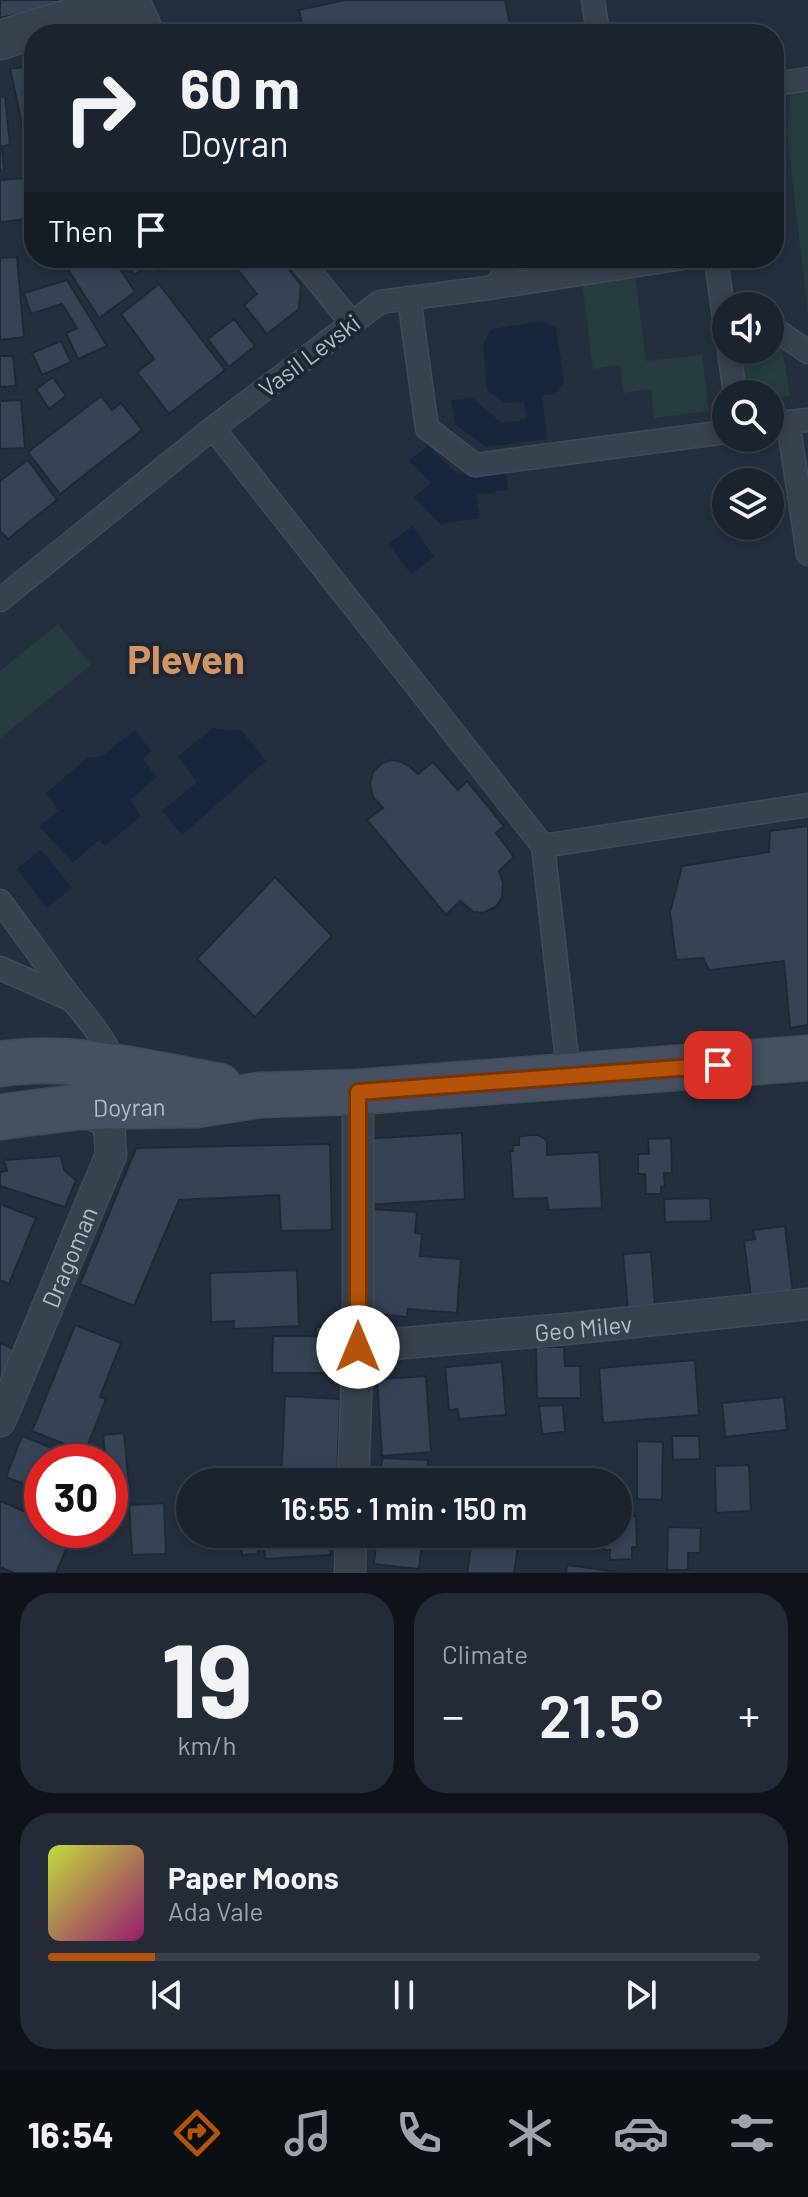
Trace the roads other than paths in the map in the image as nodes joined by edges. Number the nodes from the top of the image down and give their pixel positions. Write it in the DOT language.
graph roads {
  1 [pos="132,0"];
  2 [pos="593,0"];
  3 [pos="53,24"];
  4 [pos="144,24"];
  5 [pos="597,24"];
  6 [pos="24,33"];
  7 [pos="0,40"];
  8 [pos="808,79"];
  9 [pos="784,83"];
  10 [pos="307,268"];
  11 [pos="507,268"];
  12 [pos="618,268"];
  13 [pos="717,268"];
  14 [pos="495,287"];
  15 [pos="720,291"];
  16 [pos="409,298"];
  17 [pos="351,322"];
  18 [pos="784,336"];
  19 [pos="808,352"];
  20 [pos="789,423"];
  21 [pos="213,428"];
  22 [pos="712,434"];
  23 [pos="808,554"];
  24 [pos="0,600"];
  25 [pos="808,805"];
  26 [pos="543,846"];
  27 [pos="0,901"];
  28 [pos="0,968"];
  29 [pos="73,1001"];
  30 [pos="808,1058"];
  31 [pos="0,1064"];
  32 [pos="97,1065"];
  33 [pos="569,1077"];
  34 [pos="358,1092"];
  35 [pos="260,1095"];
  36 [pos="78,1107"];
  37 [pos="0,1117"];
  38 [pos="808,1304"];
  39 [pos="358,1347"];
  40 [pos="0,1421"];
  41 [pos="354,1468"];
  42 [pos="351,1548"];
  43 [pos="350,1573"];
  1 -- 3 [label="street"];
  1 -- 4 [label="street"];
  2 -- 5 [label="street"];
  6 -- 7 [label="street"];
  8 -- 9 [label="street"];
  10 -- 17 [label="street"];
  11 -- 14 [label="street"];
  12 -- 14 [label="street, Vasil Levski"];
  13 -- 15 [label="street"];
  14 -- 16 [label="street, Vasil Levski"];
  16 -- 17 [label="street, Vasil Levski"];
  16 -- 22 [label="street"];
  17 -- 21 [label="street, Vasil Levski"];
  18 -- 19 [label="street"];
  20 -- 23 [label="street"];
  21 -- 24 [label="street, Vasil Levski"];
  21 -- 26 [label="street"];
  25 -- 26 [label="street"];
  26 -- 33 [label="street"];
  27 -- 29 [label="street"];
  28 -- 29 [label="street"];
  29 -- 32 [label="street"];
  30 -- 33 [label="main road, Doyran"];
  31 -- 32 [label="main road, Doyran"];
  32 -- 35 [label="main road, Doyran"];
  33 -- 34 [label="main road, Doyran"];
  34 -- 35 [label="main road, Doyran"];
  34 -- 39 [label="street"];
  35 -- 36 [label="main road, Doyran"];
  36 -- 37 [label="main road, Doyran"];
  36 -- 40 [label="street, Dragoman"];
  38 -- 39 [label="street, Geo Milev"];
  39 -- 41 [label="street"];
  42 -- 43 [label="street"];
}
